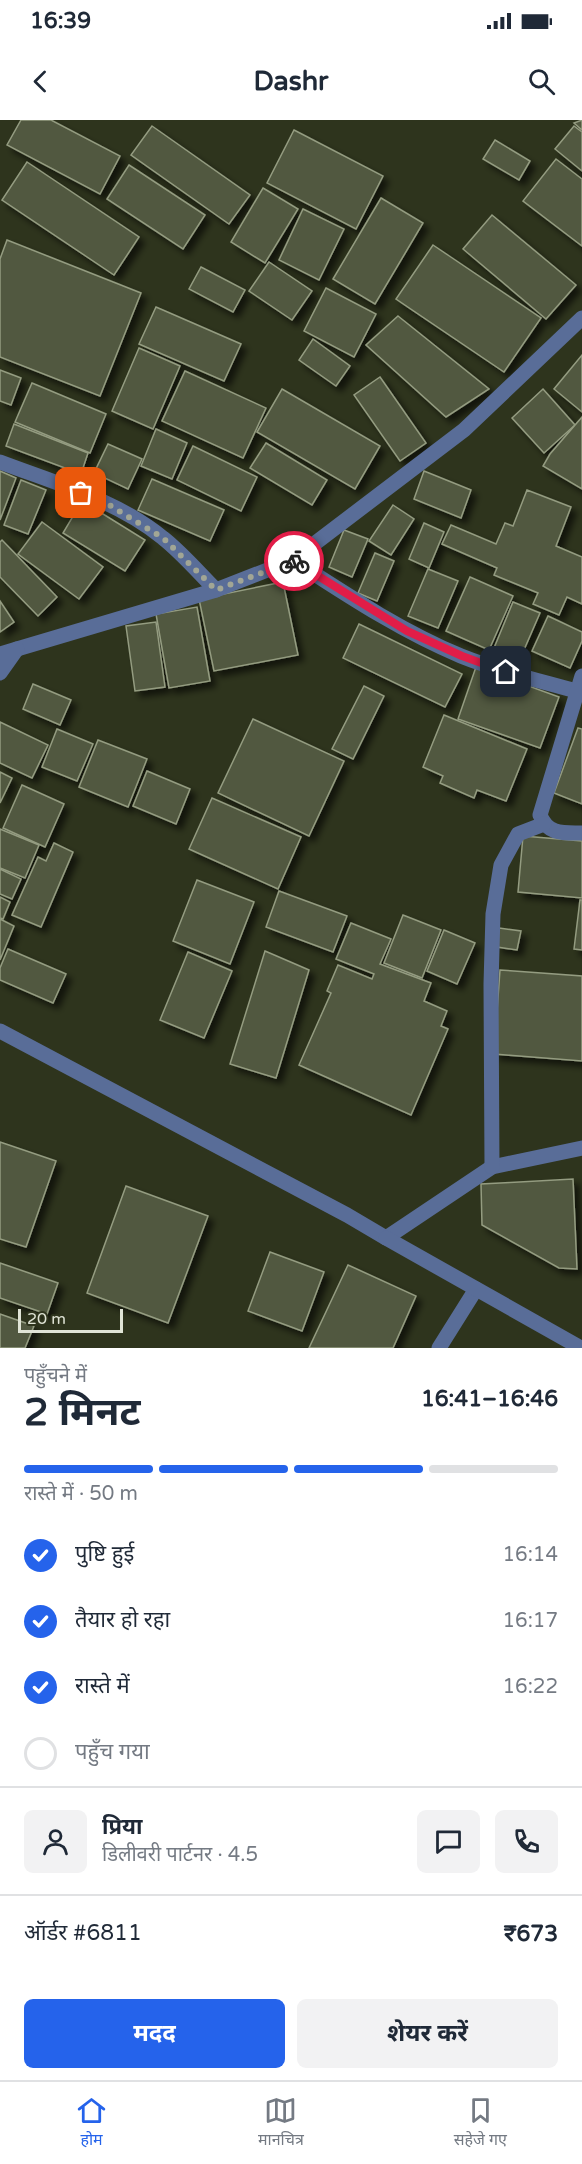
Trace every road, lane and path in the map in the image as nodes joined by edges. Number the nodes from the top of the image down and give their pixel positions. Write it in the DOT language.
graph roads {
  1 [pos="582,318"];
  2 [pos="0,462"];
  3 [pos="293,560"];
  4 [pos="216,590"];
  5 [pos="17,649"];
  6 [pos="0,654"];
  7 [pos="0,673"];
  8 [pos="582,676"];
  9 [pos="576,691"];
  10 [pos="544,824"];
  11 [pos="582,833"];
  12 [pos="0,1031"];
  13 [pos="582,1148"];
  14 [pos="492,1167"];
  15 [pos="386,1238"];
  16 [pos="476,1289"];
  17 [pos="439,1348"];
  18 [pos="581,1348"];
  1 -- 3 [label="street"];
  2 -- 4 [label="street"];
  3 -- 4 [label="street"];
  3 -- 9 [label="street"];
  4 -- 5 [label="street"];
  5 -- 6 [label="street"];
  5 -- 7 [label="street"];
  8 -- 9 [label="street"];
  9 -- 10 [label="street"];
  10 -- 11 [label="street"];
  10 -- 14 [label="street"];
  12 -- 15 [label="street"];
  13 -- 14 [label="street"];
  14 -- 15 [label="street"];
  15 -- 16 [label="street"];
  16 -- 17 [label="street"];
  16 -- 18 [label="street"];
}
